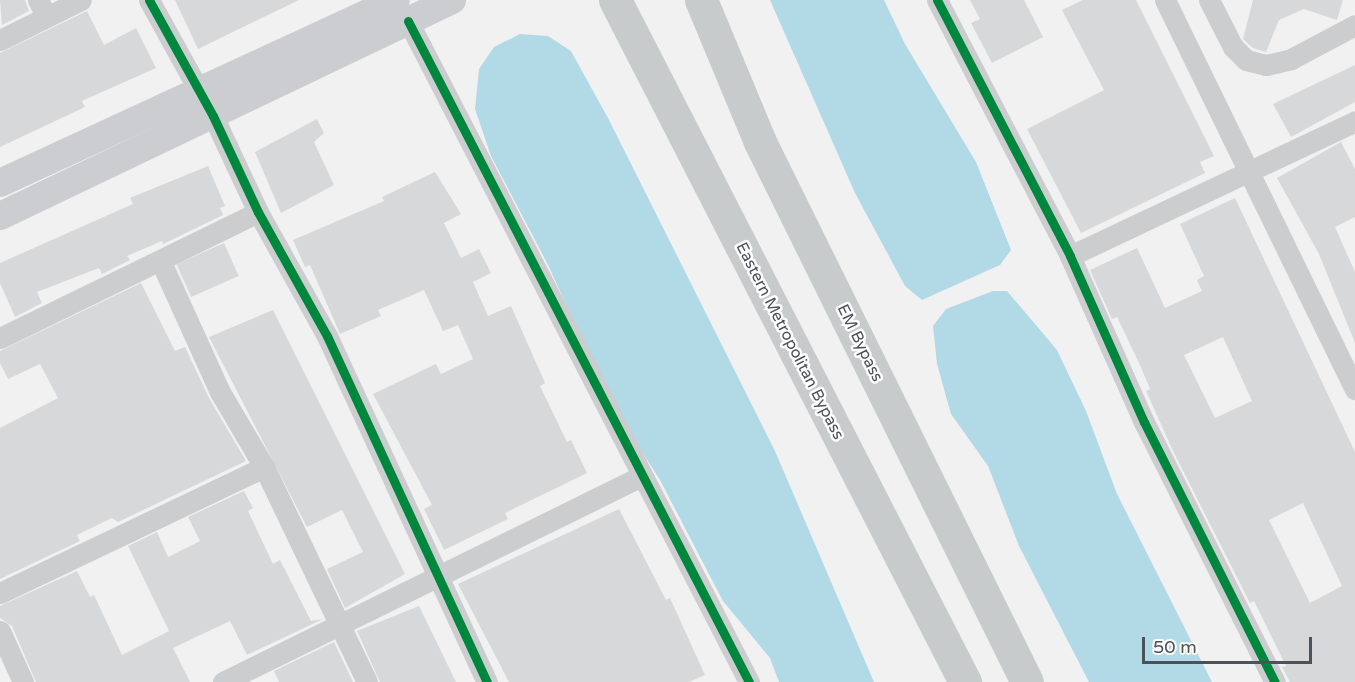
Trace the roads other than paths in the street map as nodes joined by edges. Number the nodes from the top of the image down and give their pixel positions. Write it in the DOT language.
graph roads {
  1 [pos="81,0"];
  2 [pos="149,0"];
  3 [pos="452,0"];
  4 [pos="615,0"];
  5 [pos="701,0"];
  6 [pos="937,0"];
  7 [pos="1165,0"];
  8 [pos="1209,0"];
  9 [pos="391,7"];
  10 [pos="42,8"];
  11 [pos="1355,25"];
  12 [pos="0,40"];
  13 [pos="206,104"];
  14 [pos="1352,128"];
  15 [pos="1248,171"];
  16 [pos="0,183"];
  17 [pos="258,212"];
  18 [pos="0,216"];
  19 [pos="1070,256"];
  20 [pos="161,262"];
  21 [pos="0,338"];
  22 [pos="1355,389"];
  23 [pos="264,467"];
  24 [pos="640,477"];
  25 [pos="435,576"];
  26 [pos="0,593"];
  27 [pos="338,624"];
  28 [pos="0,631"];
  29 [pos="23,682"];
  30 [pos="223,682"];
  31 [pos="366,682"];
  32 [pos="487,682"];
  33 [pos="749,682"];
  34 [pos="965,682"];
  35 [pos="1027,682"];
  36 [pos="1275,682"];
  1 -- 10 [label="street"];
  2 -- 13 [label="street"];
  3 -- 9 [label="main road"];
  4 -- 34 [label="main road, Eastern Metropolitan Bypass"];
  5 -- 35 [label="main road, EM Bypass"];
  6 -- 19 [label="street"];
  7 -- 15 [label="street"];
  8 -- 11 [label="street"];
  9 -- 13 [label="main road"];
  9 -- 24 [label="street"];
  10 -- 12 [label="street"];
  13 -- 16 [label="main road"];
  13 -- 17 [label="street"];
  13 -- 18 [label="main road"];
  14 -- 15 [label="street"];
  15 -- 19 [label="street"];
  15 -- 22 [label="street"];
  17 -- 20 [label="street"];
  17 -- 25 [label="street"];
  19 -- 36 [label="street"];
  20 -- 21 [label="street"];
  20 -- 23 [label="street"];
  23 -- 26 [label="street"];
  23 -- 27 [label="street"];
  24 -- 25 [label="street"];
  24 -- 33 [label="street"];
  25 -- 27 [label="street"];
  25 -- 32 [label="street"];
  27 -- 30 [label="street"];
  27 -- 31 [label="street"];
  28 -- 29 [label="street"];
}
